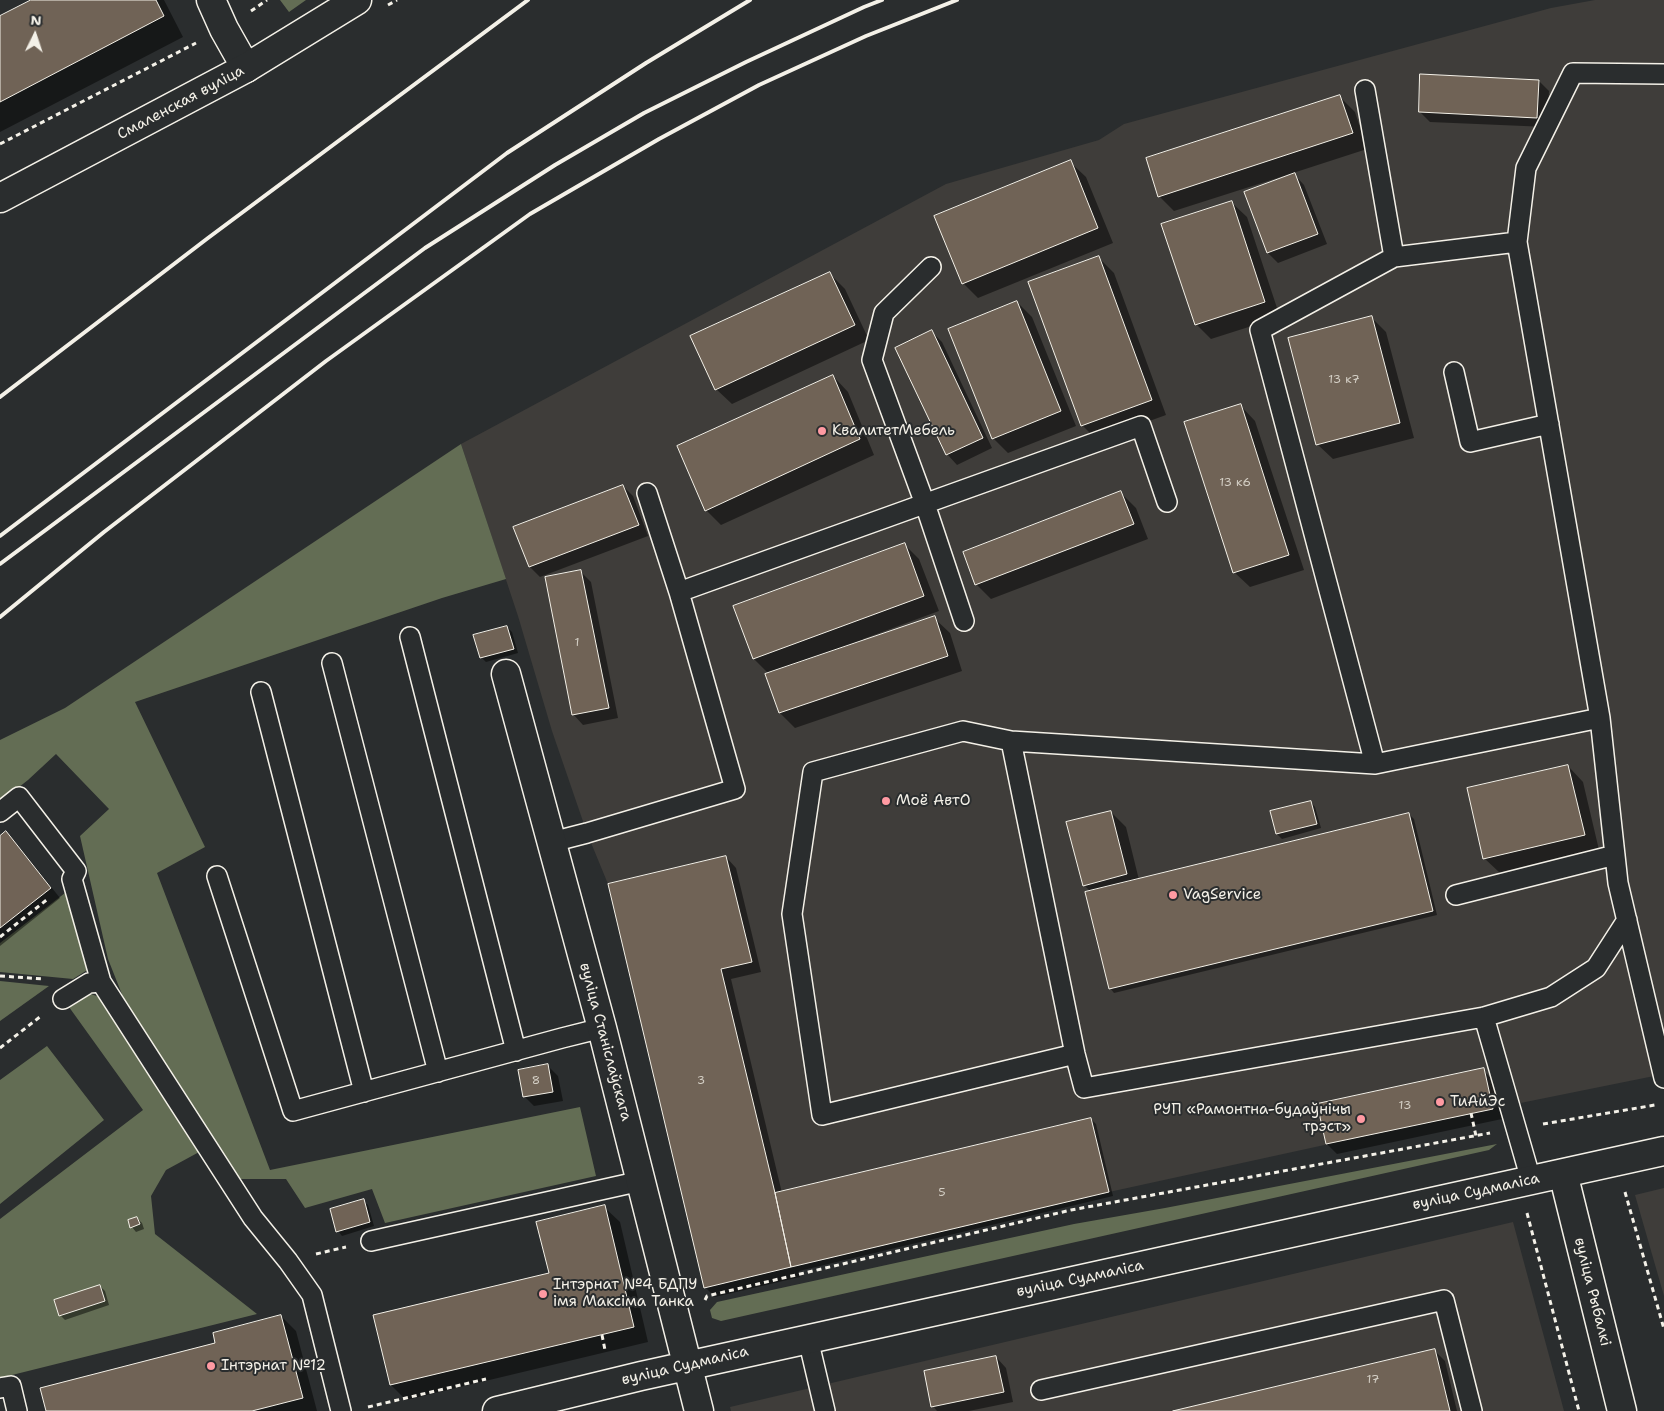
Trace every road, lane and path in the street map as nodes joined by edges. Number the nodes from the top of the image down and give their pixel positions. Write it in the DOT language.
graph roads {
  1 [pos="211,0"];
  2 [pos="267,0"];
  3 [pos="357,0"];
  4 [pos="224,29"];
  5 [pos="246,68"];
  6 [pos="1664,74"];
  7 [pos="1365,90"];
  8 [pos="0,144"];
  9 [pos="0,198"];
  10 [pos="1517,242"];
  11 [pos="1394,257"];
  12 [pos="931,267"];
  13 [pos="1454,372"];
  14 [pos="1549,424"];
  15 [pos="647,493"];
  16 [pos="1167,502"];
  17 [pos="925,504"];
  18 [pos="679,592"];
  19 [pos="964,620"];
  20 [pos="410,637"];
  21 [pos="332,663"];
  22 [pos="506,674"];
  23 [pos="261,692"];
  24 [pos="1600,718"];
  25 [pos="1011,741"];
  26 [pos="1375,764"];
  27 [pos="0,812"];
  28 [pos="552,842"];
  29 [pos="1615,855"];
  30 [pos="218,876"];
  31 [pos="72,879"];
  32 [pos="1456,896"];
  33 [pos="1626,920"];
  34 [pos="0,937"];
  35 [pos="101,982"];
  36 [pos="63,999"];
  37 [pos="1484,1017"];
  38 [pos="602,1028"];
  39 [pos="0,1048"];
  40 [pos="516,1051"];
  41 [pos="1075,1054"];
  42 [pos="438,1072"];
  43 [pos="1664,1078"];
  44 [pos="364,1092"];
  45 [pos="1664,1103"];
  46 [pos="1471,1113"];
  47 [pos="1516,1129"];
  48 [pos="1476,1136"];
  49 [pos="1664,1151"];
  50 [pos="1563,1173"];
  51 [pos="1531,1180"];
  52 [pos="641,1181"];
  53 [pos="1624,1189"];
  54 [pos="1526,1213"];
  55 [pos="371,1241"];
  56 [pos="288,1261"];
  57 [pos="703,1305"];
  58 [pos="1664,1329"];
  59 [pos="602,1335"];
  60 [pos="808,1339"];
  61 [pos="605,1350"];
  62 [pos="688,1365"];
  63 [pos="0,1388"];
  64 [pos="1041,1390"];
  65 [pos="17,1411"];
  66 [pos="342,1411"];
  67 [pos="497,1411"];
  68 [pos="699,1411"];
  69 [pos="825,1411"];
  70 [pos="1472,1411"];
  71 [pos="1579,1411"];
  72 [pos="1622,1411"];
  1 -- 4 [label="street"];
  2 -- 4 [label="path"];
  3 -- 5 [label="street, Смаленская вуліца"];
  4 -- 5 [label="street"];
  4 -- 8 [label="path"];
  5 -- 9 [label="street, Смаленская вуліца"];
  6 -- 10 [label="lane"];
  7 -- 11 [label="lane"];
  10 -- 11 [label="lane"];
  10 -- 14 [label="lane"];
  11 -- 26 [label="lane"];
  12 -- 17 [label="lane"];
  13 -- 14 [label="lane"];
  14 -- 24 [label="lane"];
  15 -- 18 [label="lane"];
  16 -- 17 [label="lane"];
  17 -- 18 [label="lane"];
  17 -- 19 [label="lane"];
  18 -- 28 [label="lane"];
  20 -- 40 [label="lane"];
  21 -- 42 [label="lane"];
  22 -- 28 [label="street, вуліца Станіслаўскага"];
  23 -- 44 [label="lane"];
  24 -- 26 [label="lane"];
  24 -- 29 [label="lane"];
  25 -- 26 [label="lane"];
  25 -- 41 [label="lane"];
  25 -- 41 [label="lane"];
  27 -- 31 [label="lane"];
  28 -- 38 [label="street, вуліца Станіслаўскага"];
  29 -- 32 [label="lane"];
  29 -- 33 [label="lane"];
  30 -- 44 [label="lane"];
  31 -- 34 [label="path"];
  31 -- 35 [label="lane"];
  33 -- 37 [label="lane"];
  33 -- 43 [label="lane"];
  35 -- 36 [label="lane"];
  35 -- 56 [label="lane"];
  36 -- 39 [label="path"];
  37 -- 41 [label="lane"];
  37 -- 47 [label="lane"];
  38 -- 40 [label="lane"];
  38 -- 52 [label="street, вуліца Станіслаўскага"];
  40 -- 42 [label="lane"];
  42 -- 44 [label="lane"];
  45 -- 47 [label="path"];
  46 -- 48 [label="path"];
  47 -- 48 [label="path"];
  47 -- 51 [label="lane"];
  48 -- 57 [label="path"];
  49 -- 50 [label="street, вуліца Судмаліса"];
  50 -- 51 [label="street, вуліца Судмаліса"];
  50 -- 72 [label="street, вуліца Рыбалкі"];
  51 -- 60 [label="street, вуліца Судмаліса"];
  52 -- 55 [label="lane"];
  52 -- 62 [label="street, вуліца Станіслаўскага"];
  53 -- 58 [label="path"];
  54 -- 71 [label="path"];
  55 -- 56 [label="path"];
  56 -- 66 [label="lane"];
  59 -- 61 [label="path"];
  60 -- 62 [label="street, вуліца Судмаліса"];
  60 -- 69 [label="lane"];
  62 -- 67 [label="street, вуліца Судмаліса"];
  62 -- 68 [label="street, вуліца Станіслаўскага"];
  63 -- 65 [label="lane"];
  64 -- 70 [label="lane"];
}
